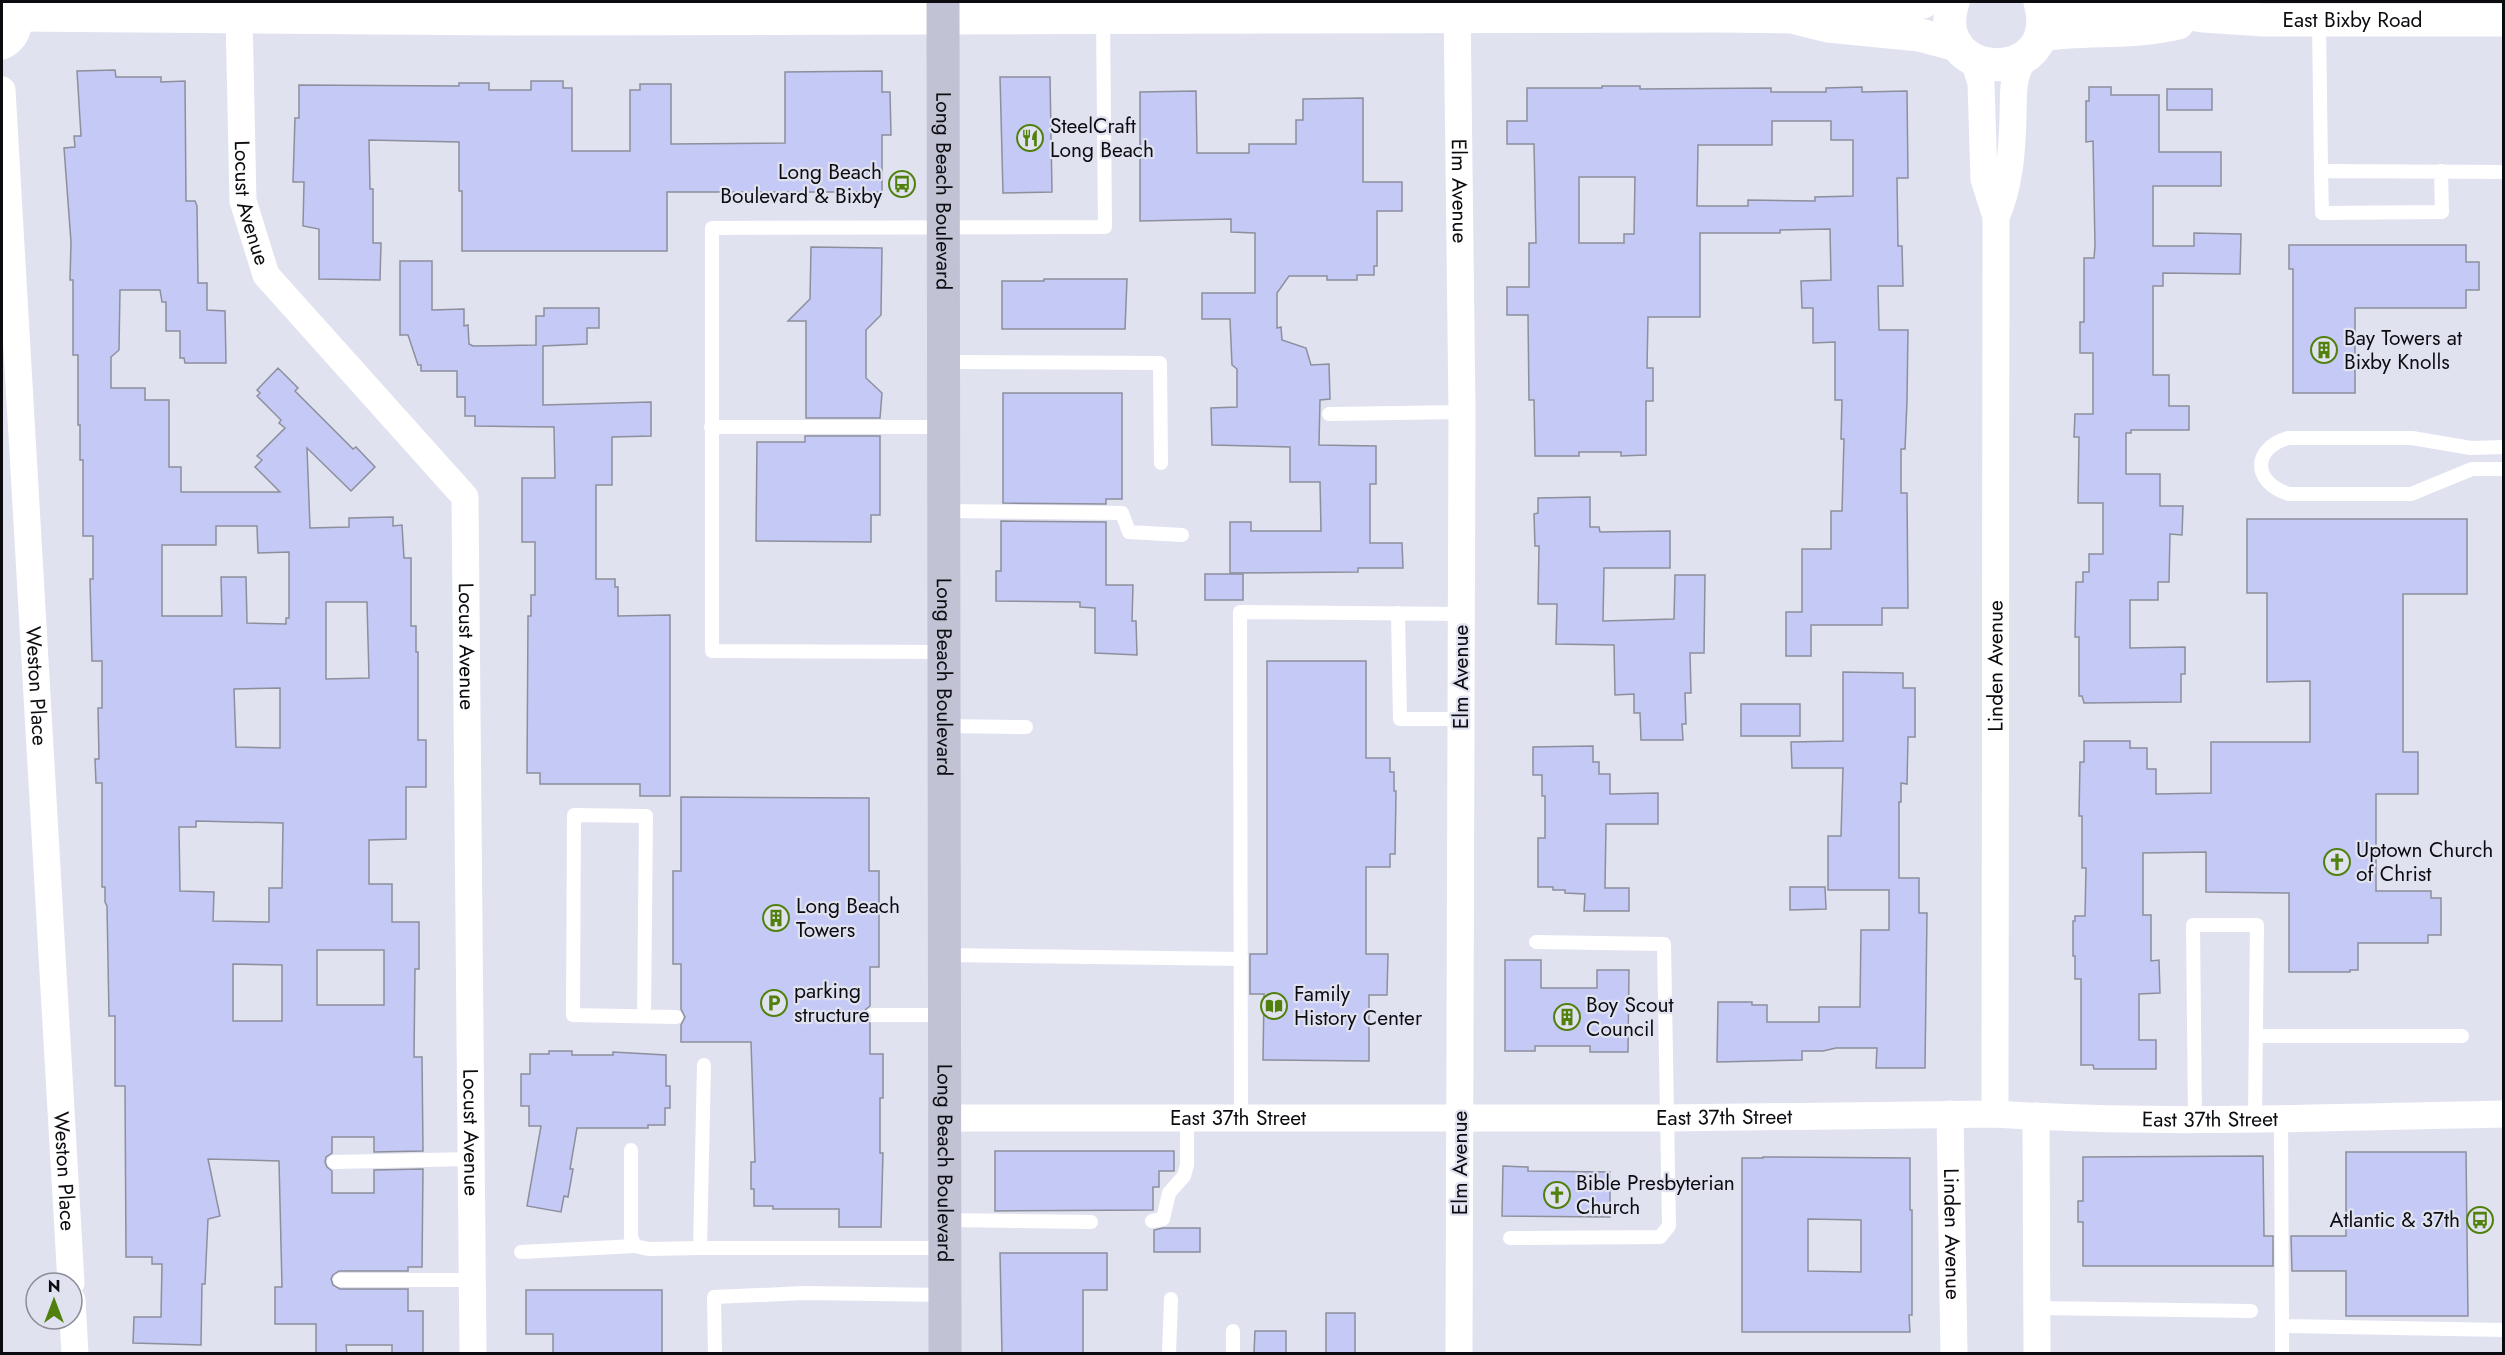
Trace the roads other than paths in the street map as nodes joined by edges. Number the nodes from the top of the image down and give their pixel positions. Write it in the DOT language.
graph roads {
  1 [pos="1923,2"];
  2 [pos="1953,2"];
  3 [pos="2040,2"];
  4 [pos="1457,8"];
  5 [pos="943,9"];
  6 [pos="1718,9"];
  7 [pos="521,10"];
  8 [pos="2264,11"];
  9 [pos="228,12"];
  10 [pos="1103,16"];
  11 [pos="2203,16"];
  12 [pos="1792,17"];
  13 [pos="10,20"];
  14 [pos="2319,20"];
  15 [pos="2504,20"];
  16 [pos="2032,47"];
  17 [pos="1965,52"];
  18 [pos="2,90"];
  19 [pos="2321,171"];
  20 [pos="2441,171"];
  21 [pos="2504,172"];
  22 [pos="1996,217"];
  23 [pos="944,229"];
  24 [pos="944,362"];
  25 [pos="1462,412"];
  26 [pos="1329,414"];
  27 [pos="711,427"];
  28 [pos="944,427"];
  29 [pos="2504,447"];
  30 [pos="1161,463"];
  31 [pos="2504,469"];
  32 [pos="945,511"];
  33 [pos="1182,536"];
  34 [pos="1398,613"];
  35 [pos="1461,614"];
  36 [pos="944,652"];
  37 [pos="1461,719"];
  38 [pos="944,726"];
  39 [pos="1026,727"];
  40 [pos="1536,942"];
  41 [pos="945,955"];
  42 [pos="1241,959"];
  43 [pos="872,1015"];
  44 [pos="945,1015"];
  45 [pos="644,1016"];
  46 [pos="676,1017"];
  47 [pos="2256,1036"];
  48 [pos="2462,1036"];
  49 [pos="704,1065"];
  50 [pos="1950,1114"];
  51 [pos="1995,1114"];
  52 [pos="2504,1114"];
  53 [pos="2036,1116"];
  54 [pos="946,1118"];
  55 [pos="1187,1118"];
  56 [pos="1241,1118"];
  57 [pos="1460,1118"];
  58 [pos="1667,1118"];
  59 [pos="2195,1119"];
  60 [pos="2268,1119"];
  61 [pos="631,1150"];
  62 [pos="471,1159"];
  63 [pos="334,1162"];
  64 [pos="1152,1221"];
  65 [pos="1091,1222"];
  66 [pos="945,1234"];
  67 [pos="1510,1238"];
  68 [pos="634,1246"];
  69 [pos="700,1248"];
  70 [pos="521,1252"];
  71 [pos="70,1271"];
  72 [pos="340,1280"];
  73 [pos="472,1280"];
  74 [pos="945,1295"];
  75 [pos="1171,1299"];
  76 [pos="2036,1308"];
  77 [pos="2251,1311"];
  78 [pos="2282,1326"];
  79 [pos="2504,1330"];
  80 [pos="74,1331"];
  81 [pos="1233,1332"];
  82 [pos="75,1353"];
  83 [pos="473,1353"];
  84 [pos="716,1353"];
  85 [pos="945,1353"];
  86 [pos="1169,1353"];
  87 [pos="1233,1353"];
  88 [pos="1459,1353"];
  89 [pos="1954,1353"];
  90 [pos="2037,1353"];
  91 [pos="2282,1353"];
  1 -- 12 [label="street"];
  2 -- 17 [label="street"];
  3 -- 11 [label="street, East Bixby Road"];
  3 -- 16 [label="street"];
  4 -- 6 [label="street"];
  4 -- 10 [label="street"];
  4 -- 25 [label="street, Elm Avenue"];
  5 -- 7 [label="street"];
  5 -- 10 [label="street"];
  5 -- 23 [label="main road, Long Beach Boulevard"];
  6 -- 12 [label="street"];
  7 -- 9 [label="street"];
  8 -- 11 [label="street, East Bixby Road"];
  8 -- 14 [label="street, East Bixby Road"];
  9 -- 13 [label="street"];
  9 -- 62 [label="street, Locust Avenue"];
  10 -- 23 [label="lane"];
  11 -- 16 [label="street, East Bixby Road"];
  12 -- 17 [label="street"];
  14 -- 15 [label="street, East Bixby Road"];
  14 -- 19 [label="lane"];
  16 -- 17 [label="street, East Bixby Road"];
  16 -- 22 [label="street"];
  17 -- 22 [label="street"];
  18 -- 71 [label="street, Weston Place"];
  19 -- 20 [label="lane"];
  19 -- 20 [label="lane"];
  20 -- 21 [label="lane"];
  22 -- 51 [label="street, Linden Avenue"];
  23 -- 24 [label="main road, Long Beach Boulevard"];
  23 -- 27 [label="lane"];
  24 -- 28 [label="main road, Long Beach Boulevard"];
  24 -- 30 [label="lane"];
  25 -- 26 [label="lane"];
  25 -- 35 [label="street, Elm Avenue"];
  27 -- 28 [label="lane"];
  27 -- 36 [label="lane"];
  28 -- 32 [label="main road, Long Beach Boulevard"];
  29 -- 31 [label="lane"];
  32 -- 33 [label="lane"];
  32 -- 36 [label="main road, Long Beach Boulevard"];
  34 -- 35 [label="lane"];
  34 -- 37 [label="lane"];
  34 -- 42 [label="lane"];
  35 -- 37 [label="street, Elm Avenue"];
  36 -- 38 [label="main road, Long Beach Boulevard"];
  37 -- 57 [label="street, Elm Avenue"];
  38 -- 39 [label="lane"];
  38 -- 41 [label="main road, Long Beach Boulevard"];
  40 -- 58 [label="lane"];
  41 -- 42 [label="lane"];
  41 -- 44 [label="main road, Long Beach Boulevard"];
  42 -- 56 [label="lane"];
  43 -- 44 [label="lane"];
  44 -- 54 [label="main road, Long Beach Boulevard"];
  45 -- 45 [label="lane"];
  45 -- 46 [label="lane"];
  47 -- 48 [label="lane"];
  47 -- 59 [label="lane"];
  47 -- 60 [label="lane"];
  49 -- 69 [label="lane"];
  50 -- 51 [label="street, East 37th Street"];
  50 -- 58 [label="street, East 37th Street"];
  50 -- 89 [label="street, Linden Avenue"];
  51 -- 53 [label="street, East 37th Street"];
  52 -- 60 [label="street, East 37th Street"];
  53 -- 59 [label="street, East 37th Street"];
  53 -- 76 [label="street"];
  54 -- 55 [label="street, East 37th Street"];
  54 -- 66 [label="main road, Long Beach Boulevard"];
  55 -- 56 [label="street, East 37th Street"];
  55 -- 64 [label="lane"];
  56 -- 57 [label="street, East 37th Street"];
  57 -- 58 [label="street, East 37th Street"];
  57 -- 88 [label="street, Elm Avenue"];
  58 -- 67 [label="lane"];
  59 -- 60 [label="street, East 37th Street"];
  60 -- 78 [label="lane"];
  61 -- 68 [label="lane"];
  62 -- 63 [label="lane"];
  62 -- 73 [label="street, Locust Avenue"];
  65 -- 66 [label="lane"];
  66 -- 69 [label="lane"];
  66 -- 74 [label="main road, Long Beach Boulevard"];
  68 -- 69 [label="lane"];
  68 -- 70 [label="lane"];
  72 -- 73 [label="lane"];
  73 -- 83 [label="street, Locust Avenue"];
  74 -- 84 [label="lane"];
  74 -- 85 [label="main road, Long Beach Boulevard"];
  75 -- 86 [label="lane"];
  76 -- 77 [label="lane"];
  76 -- 90 [label="street"];
  78 -- 79 [label="lane"];
  78 -- 91 [label="lane"];
  80 -- 82 [label="street"];
  81 -- 87 [label="lane"];
}
